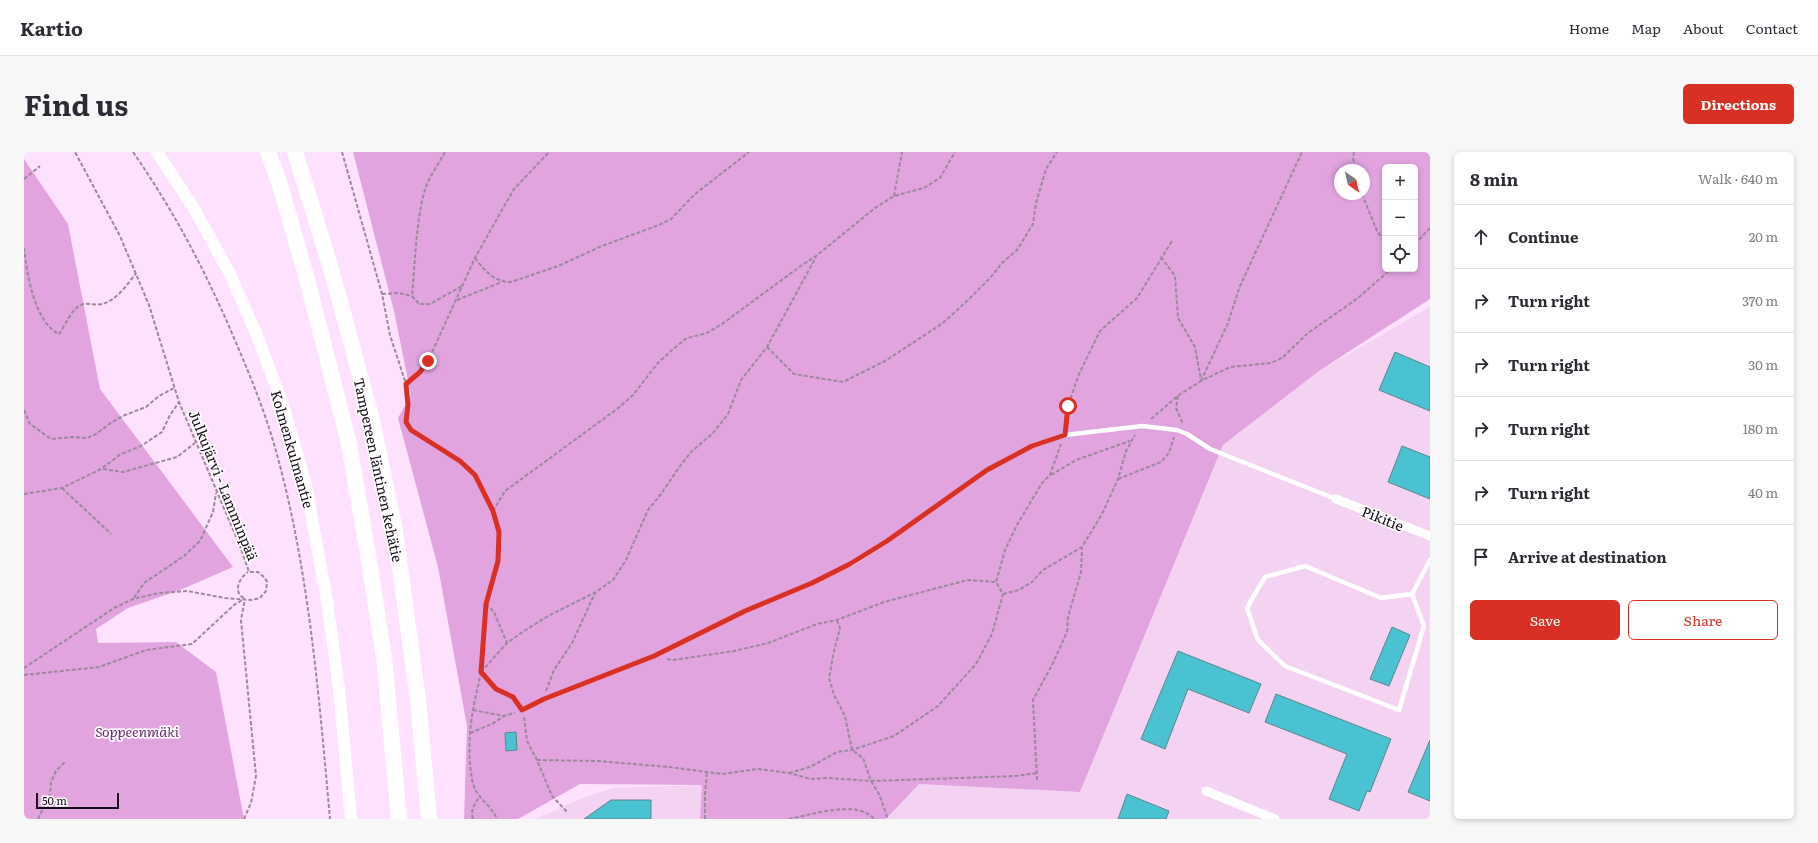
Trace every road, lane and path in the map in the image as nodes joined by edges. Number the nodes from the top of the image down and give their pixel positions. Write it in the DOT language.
graph roads {
  1 [pos="75,152"];
  2 [pos="133,152"];
  3 [pos="157,152"];
  4 [pos="268,152"];
  5 [pos="295,152"];
  6 [pos="343,152"];
  7 [pos="445,152"];
  8 [pos="549,152"];
  9 [pos="749,152"];
  10 [pos="902,152"];
  11 [pos="955,152"];
  12 [pos="1057,152"];
  13 [pos="1302,152"];
  14 [pos="1354,152"];
  15 [pos="1354,164"];
  16 [pos="40,166"];
  17 [pos="24,179"];
  18 [pos="894,196"];
  19 [pos="1364,200"];
  20 [pos="1430,228"];
  21 [pos="1382,238"];
  22 [pos="1172,241"];
  23 [pos="1418,241"];
  24 [pos="24,248"];
  25 [pos="816,256"];
  26 [pos="1162,257"];
  27 [pos="475,258"];
  28 [pos="1388,272"];
  29 [pos="136,273"];
  30 [pos="503,282"];
  31 [pos="463,286"];
  32 [pos="382,294"];
  33 [pos="412,296"];
  34 [pos="456,300"];
  35 [pos="767,347"];
  36 [pos="1201,381"];
  37 [pos="406,384"];
  38 [pos="174,388"];
  39 [pos="1179,395"];
  40 [pos="179,402"];
  41 [pos="24,410"];
  42 [pos="1142,426"];
  43 [pos="1177,430"];
  44 [pos="1187,434"];
  45 [pos="1065,435"];
  46 [pos="1130,441"];
  47 [pos="195,443"];
  48 [pos="101,469"];
  49 [pos="1050,475"];
  50 [pos="1118,479"];
  51 [pos="62,488"];
  52 [pos="216,492"];
  53 [pos="24,494"];
  54 [pos="1336,499"];
  55 [pos="493,511"];
  56 [pos="111,534"];
  57 [pos="1430,536"];
  58 [pos="1082,547"];
  59 [pos="1430,560"];
  60 [pos="248,572"];
  61 [pos="996,582"];
  62 [pos="596,592"];
  63 [pos="1003,594"];
  64 [pos="1412,594"];
  65 [pos="245,598"];
  66 [pos="133,599"];
  67 [pos="486,604"];
  68 [pos="837,620"];
  69 [pos="507,643"];
  70 [pos="654,656"];
  71 [pos="24,668"];
  72 [pos="481,672"];
  73 [pos="24,674"];
  74 [pos="544,699"];
  75 [pos="473,710"];
  76 [pos="522,710"];
  77 [pos="504,716"];
  78 [pos="470,733"];
  79 [pos="852,750"];
  80 [pos="537,760"];
  81 [pos="65,762"];
  82 [pos="707,772"];
  83 [pos="789,773"];
  84 [pos="1036,773"];
  85 [pos="1037,780"];
  86 [pos="870,781"];
  87 [pos="1206,791"];
  88 [pos="479,797"];
  89 [pos="568,814"];
  90 [pos="38,819"];
  91 [pos="244,819"];
  92 [pos="330,819"];
  93 [pos="351,819"];
  94 [pos="399,819"];
  95 [pos="429,819"];
  96 [pos="473,819"];
  97 [pos="497,819"];
  98 [pos="705,819"];
  99 [pos="789,819"];
  100 [pos="875,819"];
  101 [pos="888,819"];
  102 [pos="1275,819"];
  1 -- 29 [label="path, Julkujärvi - Lamminpää"];
  2 -- 92 [label="path"];
  3 -- 93 [label="street, Kolmenkulmantie"];
  4 -- 94 [label="highway, Tampereen läntinen kehätie"];
  5 -- 95 [label="highway, Tampereen läntinen kehätie"];
  6 -- 32 [label="path"];
  7 -- 33 [label="path"];
  8 -- 27 [label="path"];
  9 -- 30 [label="path"];
  10 -- 18 [label="path"];
  11 -- 18 [label="path"];
  12 -- 35 [label="path"];
  13 -- 36 [label="path"];
  14 -- 15 [label="path"];
  16 -- 17 [label="path"];
  18 -- 25 [label="path"];
  19 -- 21 [label="path"];
  20 -- 23 [label="path"];
  22 -- 26 [label="path"];
  24 -- 29 [label="path"];
  25 -- 35 [label="path"];
  25 -- 55 [label="path"];
  26 -- 36 [label="path"];
  26 -- 45 [label="path"];
  27 -- 30 [label="path"];
  27 -- 31 [label="path"];
  28 -- 36 [label="path"];
  29 -- 38 [label="path, Julkujärvi - Lamminpää"];
  30 -- 34 [label="path"];
  31 -- 33 [label="path"];
  31 -- 34 [label="path"];
  32 -- 33 [label="path"];
  32 -- 37 [label="path"];
  34 -- 37 [label="path"];
  35 -- 62 [label="path"];
  36 -- 39 [label="path"];
  37 -- 55 [label="path"];
  38 -- 40 [label="path, Julkujärvi - Lamminpää"];
  38 -- 41 [label="path"];
  39 -- 42 [label="path"];
  39 -- 44 [label="path"];
  40 -- 47 [label="path, Julkujärvi - Lamminpää"];
  40 -- 48 [label="path"];
  42 -- 43 [label="lane"];
  42 -- 45 [label="lane"];
  42 -- 46 [label="path"];
  43 -- 44 [label="lane"];
  43 -- 50 [label="path"];
  44 -- 54 [label="lane"];
  45 -- 49 [label="path"];
  45 -- 70 [label="lane"];
  46 -- 49 [label="path"];
  46 -- 50 [label="path"];
  47 -- 48 [label="path"];
  47 -- 52 [label="path, Julkujärvi - Lamminpää"];
  48 -- 51 [label="path"];
  49 -- 61 [label="path"];
  50 -- 58 [label="path"];
  51 -- 53 [label="path"];
  51 -- 56 [label="path"];
  52 -- 60 [label="path, Julkujärvi - Lamminpää"];
  52 -- 66 [label="path"];
  54 -- 57 [label="street, Pikitie"];
  55 -- 67 [label="path"];
  58 -- 63 [label="path"];
  58 -- 84 [label="path"];
  59 -- 64 [label="lane"];
  60 -- 65 [label="path"];
  60 -- 65 [label="path, Julkujärvi - Lamminpää"];
  61 -- 63 [label="path"];
  61 -- 68 [label="path"];
  62 -- 69 [label="path"];
  62 -- 74 [label="path"];
  63 -- 79 [label="path"];
  64 -- 64 [label="lane"];
  65 -- 66 [label="path, Julkujärvi - Lamminpää"];
  65 -- 73 [label="path"];
  65 -- 91 [label="path"];
  66 -- 71 [label="path, Julkujärvi - Lamminpää"];
  67 -- 69 [label="path"];
  67 -- 72 [label="path"];
  68 -- 70 [label="path"];
  68 -- 79 [label="path"];
  69 -- 72 [label="path"];
  70 -- 74 [label="lane"];
  72 -- 75 [label="path"];
  72 -- 76 [label="path"];
  74 -- 76 [label="lane"];
  75 -- 77 [label="path"];
  75 -- 78 [label="path"];
  76 -- 77 [label="path"];
  76 -- 80 [label="path"];
  77 -- 78 [label="path"];
  78 -- 88 [label="path"];
  79 -- 83 [label="path"];
  79 -- 86 [label="path"];
  80 -- 82 [label="path"];
  80 -- 89 [label="path"];
  81 -- 90 [label="path"];
  82 -- 83 [label="path"];
  82 -- 98 [label="path"];
  83 -- 86 [label="path"];
  84 -- 85 [label="path"];
  84 -- 86 [label="path"];
  86 -- 101 [label="path"];
  87 -- 102 [label="street"];
  88 -- 96 [label="path"];
  88 -- 97 [label="path"];
  99 -- 100 [label="path"];
}
